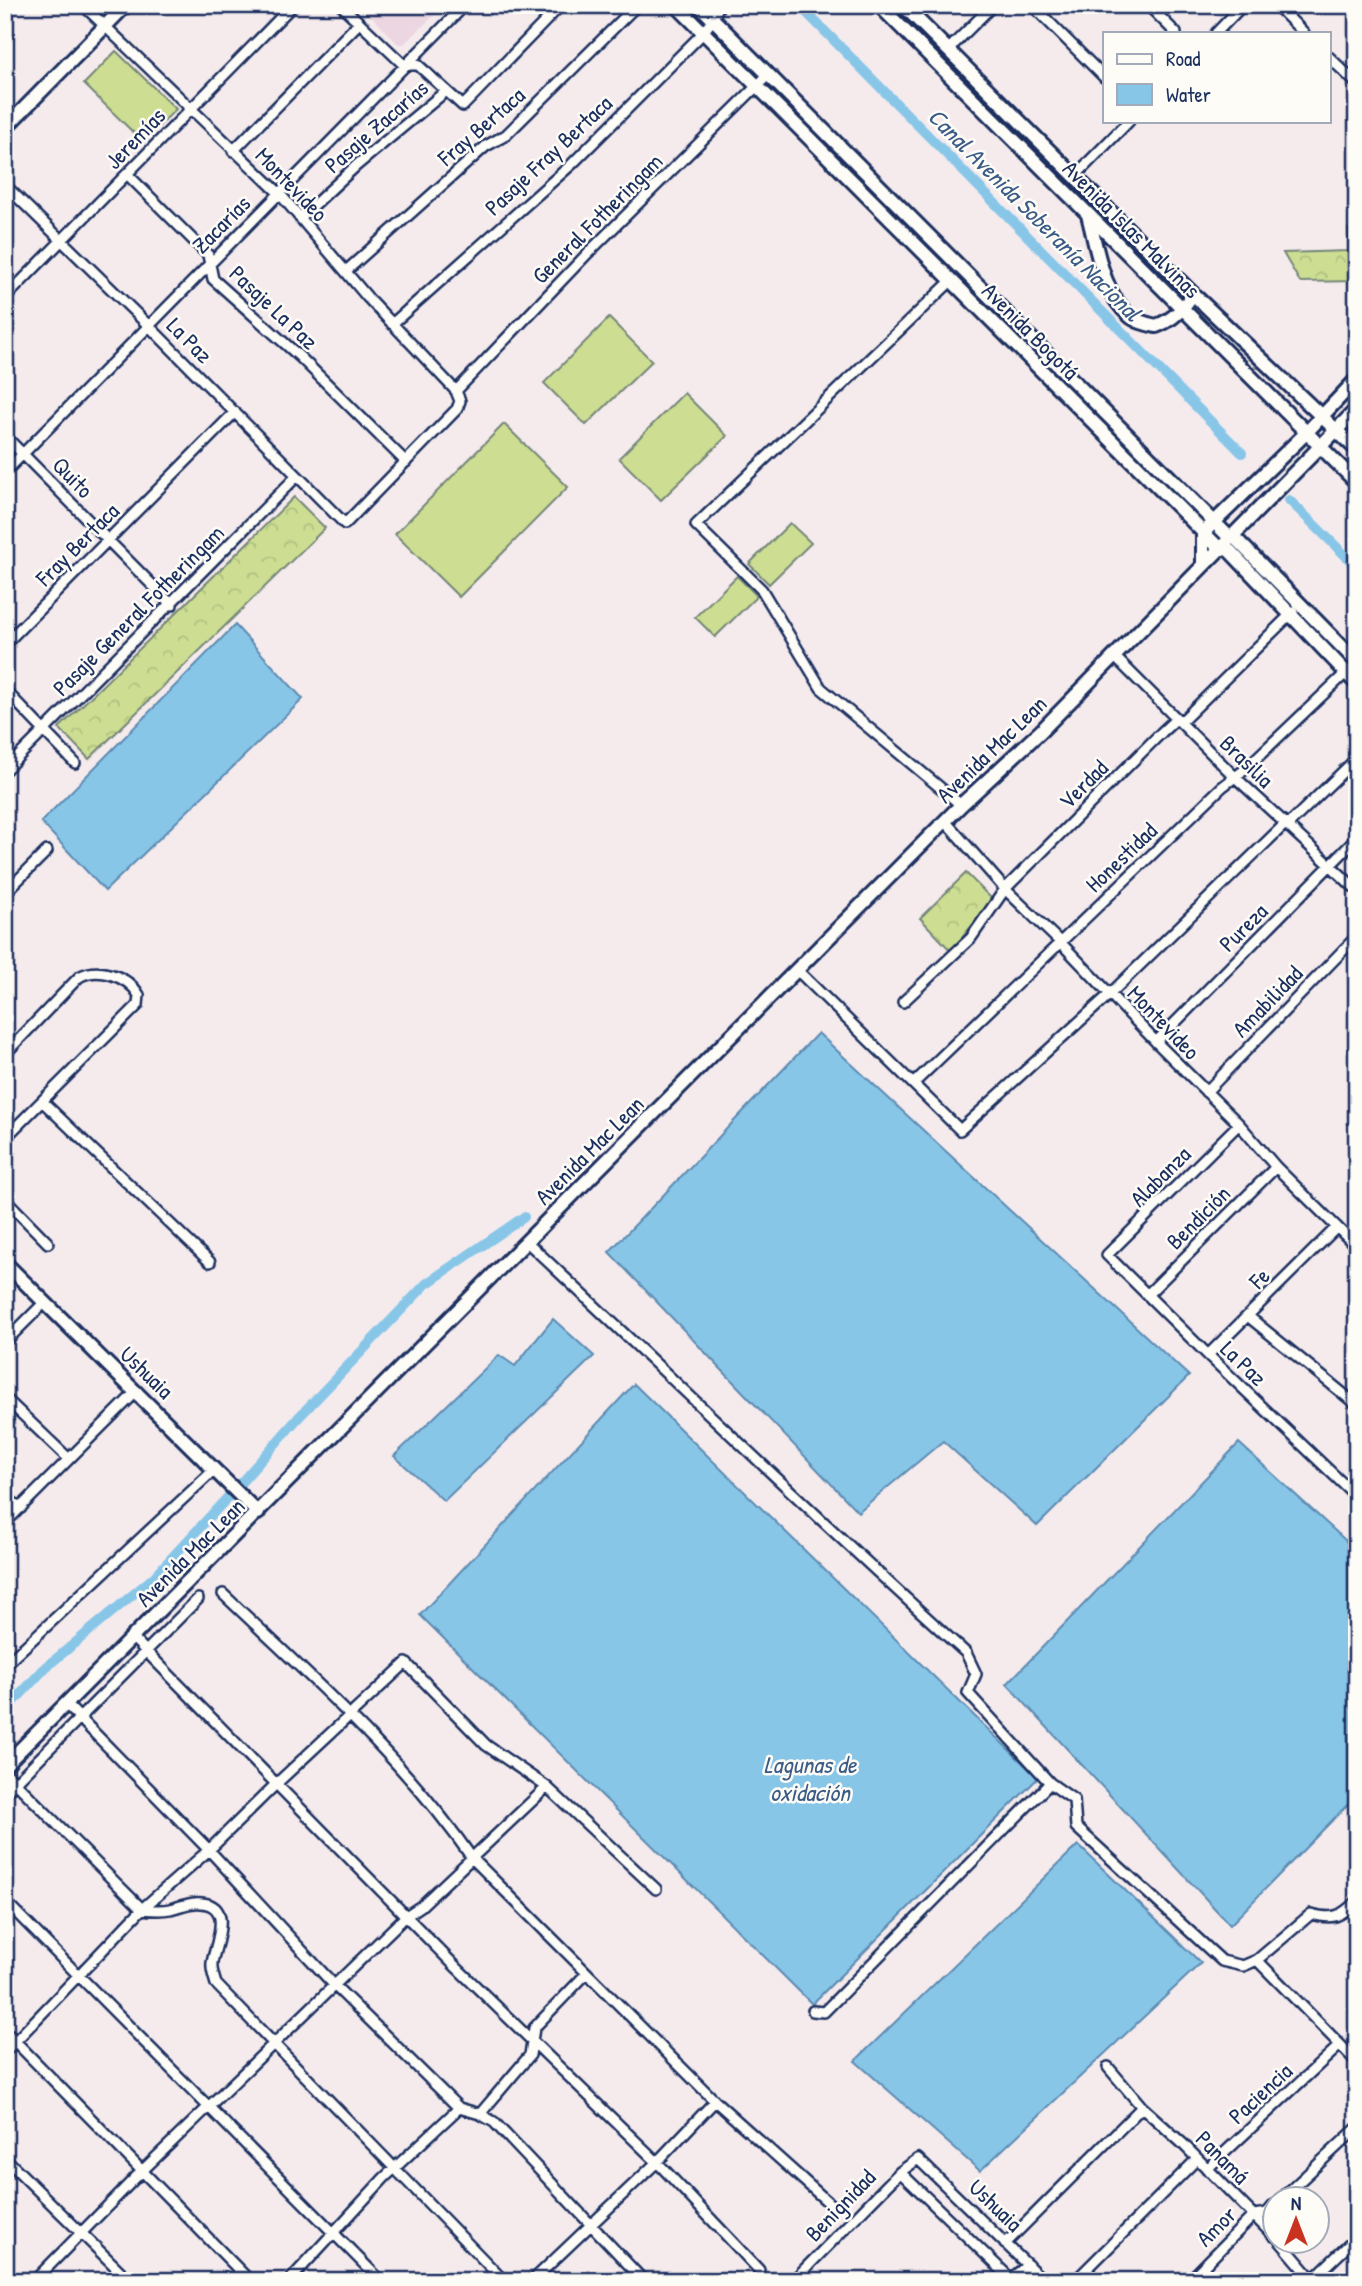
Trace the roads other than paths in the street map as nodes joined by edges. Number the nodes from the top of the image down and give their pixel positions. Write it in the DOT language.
graph roads {
  1 [pos="83,5"];
  2 [pos="126,5"];
  3 [pos="293,5"];
  4 [pos="341,5"];
  5 [pos="465,5"];
  6 [pos="561,5"];
  7 [pos="637,5"];
  8 [pos="676,5"];
  9 [pos="699,5"];
  10 [pos="719,5"];
  11 [pos="879,5"];
  12 [pos="903,5"];
  13 [pos="993,5"];
  14 [pos="1032,5"];
  15 [pos="1148,5"];
  16 [pos="1243,5"];
  17 [pos="1276,5"];
  18 [pos="713,19"];
  19 [pos="359,23"];
  20 [pos="104,27"];
  21 [pos="1175,32"];
  22 [pos="1217,32"];
  23 [pos="1303,32"];
  24 [pos="703,33"];
  25 [pos="948,50"];
  26 [pos="1330,58"];
  27 [pos="404,65"];
  28 [pos="768,75"];
  29 [pos="1103,76"];
  30 [pos="1357,84"];
  31 [pos="757,86"];
  32 [pos="446,91"];
  33 [pos="190,108"];
  34 [pos="1128,122"];
  35 [pos="5,128"];
  36 [pos="233,151"];
  37 [pos="127,174"];
  38 [pos="1075,176"];
  39 [pos="875,183"];
  40 [pos="5,185"];
  41 [pos="279,194"];
  42 [pos="864,194"];
  43 [pos="897,205"];
  44 [pos="1088,215"];
  45 [pos="886,216"];
  46 [pos="300,218"];
  47 [pos="61,242"];
  48 [pos="209,263"];
  49 [pos="346,271"];
  50 [pos="951,281"];
  51 [pos="1193,294"];
  52 [pos="5,298"];
  53 [pos="1182,309"];
  54 [pos="392,324"];
  55 [pos="150,327"];
  56 [pos="1056,365"];
  57 [pos="1046,377"];
  58 [pos="1357,379"];
  59 [pos="456,391"];
  60 [pos="1357,409"];
  61 [pos="235,412"];
  62 [pos="1321,415"];
  63 [pos="1336,430"];
  64 [pos="1306,433"];
  65 [pos="5,436"];
  66 [pos="1320,446"];
  67 [pos="1357,450"];
  68 [pos="24,454"];
  69 [pos="406,462"];
  70 [pos="5,471"];
  71 [pos="296,477"];
  72 [pos="1357,483"];
  73 [pos="1214,522"];
  74 [pos="1203,533"];
  75 [pos="1229,537"];
  76 [pos="108,540"];
  77 [pos="1219,548"];
  78 [pos="1203,564"];
  79 [pos="1300,604"];
  80 [pos="172,605"];
  81 [pos="1290,614"];
  82 [pos="5,644"];
  83 [pos="1114,656"];
  84 [pos="1357,662"];
  85 [pos="1345,673"];
  86 [pos="1357,684"];
  87 [pos="5,690"];
  88 [pos="1176,719"];
  89 [pos="44,731"];
  90 [pos="1357,758"];
  91 [pos="75,764"];
  92 [pos="5,770"];
  93 [pos="1234,776"];
  94 [pos="961,805"];
  95 [pos="946,822"];
  96 [pos="1284,824"];
  97 [pos="1357,838"];
  98 [pos="47,851"];
  99 [pos="1330,866"];
  100 [pos="1005,889"];
  101 [pos="1357,890"];
  102 [pos="5,893"];
  103 [pos="1357,936"];
  104 [pos="1060,942"];
  105 [pos="797,970"];
  106 [pos="1110,994"];
  107 [pos="903,1002"];
  108 [pos="1156,1042"];
  109 [pos="5,1054"];
  110 [pos="914,1083"];
  111 [pos="1206,1092"];
  112 [pos="42,1101"];
  113 [pos="1239,1124"];
  114 [pos="5,1138"];
  115 [pos="1276,1167"];
  116 [pos="5,1199"];
  117 [pos="1337,1227"];
  118 [pos="527,1242"];
  119 [pos="48,1243"];
  120 [pos="1357,1247"];
  121 [pos="1107,1255"];
  122 [pos="211,1262"];
  123 [pos="5,1263"];
  124 [pos="1147,1295"];
  125 [pos="45,1303"];
  126 [pos="1249,1317"];
  127 [pos="5,1342"];
  128 [pos="1208,1355"];
  129 [pos="137,1391"];
  130 [pos="5,1398"];
  131 [pos="1357,1405"];
  132 [pos="69,1459"];
  133 [pos="215,1469"];
  134 [pos="5,1497"];
  135 [pos="1357,1497"];
  136 [pos="21,1508"];
  137 [pos="258,1513"];
  138 [pos="5,1523"];
  139 [pos="223,1594"];
  140 [pos="198,1599"];
  141 [pos="133,1638"];
  142 [pos="146,1651"];
  143 [pos="5,1665"];
  144 [pos="66,1704"];
  145 [pos="349,1715"];
  146 [pos="80,1718"];
  147 [pos="5,1765"];
  148 [pos="5,1772"];
  149 [pos="16,1782"];
  150 [pos="1050,1783"];
  151 [pos="276,1784"];
  152 [pos="547,1787"];
  153 [pos="5,1793"];
  154 [pos="209,1850"];
  155 [pos="472,1858"];
  156 [pos="656,1889"];
  157 [pos="5,1901"];
  158 [pos="1357,1901"];
  159 [pos="142,1909"];
  160 [pos="406,1916"];
  161 [pos="1257,1960"];
  162 [pos="587,1973"];
  163 [pos="78,1976"];
  164 [pos="335,1986"];
  165 [pos="813,2011"];
  166 [pos="5,2031"];
  167 [pos="16,2042"];
  168 [pos="532,2042"];
  169 [pos="274,2043"];
  170 [pos="1340,2045"];
  171 [pos="5,2052"];
  172 [pos="1356,2059"];
  173 [pos="1108,2067"];
  174 [pos="715,2101"];
  175 [pos="208,2107"];
  176 [pos="1142,2107"];
  177 [pos="459,2108"];
  178 [pos="480,2114"];
  179 [pos="1357,2128"];
  180 [pos="5,2158"];
  181 [pos="918,2159"];
  182 [pos="1197,2159"];
  183 [pos="657,2162"];
  184 [pos="394,2168"];
  185 [pos="1207,2169"];
  186 [pos="143,2170"];
  187 [pos="900,2172"];
  188 [pos="1298,2184"];
  189 [pos="829,2203"];
  190 [pos="1260,2214"];
  191 [pos="1254,2215"];
  192 [pos="1260,2221"];
  193 [pos="593,2224"];
  194 [pos="82,2232"];
  195 [pos="334,2232"];
  196 [pos="1357,2237"];
  197 [pos="1005,2244"];
  198 [pos="1290,2254"];
  199 [pos="1028,2265"];
  200 [pos="759,2270"];
  201 [pos="5,2272"];
  202 [pos="1010,2280"];
  203 [pos="1313,2280"];
  204 [pos="14,2281"];
  205 [pos="34,2281"];
  206 [pos="130,2281"];
  207 [pos="250,2281"];
  208 [pos="289,2281"];
  209 [pos="381,2281"];
  210 [pos="504,2281"];
  211 [pos="532,2281"];
  212 [pos="645,2281"];
  213 [pos="793,2281"];
  214 [pos="1044,2281"];
  215 [pos="1075,2281"];
  216 [pos="1189,2281"];
  1 -- 20 [label="street, Montevideo"];
  2 -- 20 [label="main road"];
  3 -- 33 [label="street, Jeremías"];
  4 -- 19 [label="street"];
  5 -- 27 [label="street, Zacarías"];
  6 -- 32 [label="street, Pasaje Zacarías"];
  7 -- 49 [label="street, Fray Bertaca"];
  8 -- 24 [label="main road, Avenida Bogotá"];
  9 -- 18 [label="main road, Avenida Bogotá"];
  10 -- 18 [label="street, Pasaje Fray Bertaca"];
  11 -- 44 [label="main road, Avenida Islas Malvinas"];
  12 -- 25 [label="main road, Avenida Islas Malvinas"];
  13 -- 25 [label="street"];
  14 -- 29 [label="street"];
  15 -- 21 [label="street"];
  16 -- 22 [label="street"];
  17 -- 23 [label="street"];
  18 -- 24 [label="street, Pasaje Fray Bertaca"];
  18 -- 28 [label="main road, Avenida Bogotá"];
  19 -- 27 [label="street"];
  19 -- 36 [label="street"];
  20 -- 33 [label="street, Montevideo"];
  20 -- 35 [label="main road"];
  24 -- 31 [label="main road, Avenida Bogotá"];
  24 -- 54 [label="street, Pasaje Fray Bertaca"];
  25 -- 38 [label="main road, Avenida Islas Malvinas"];
  26 -- 30 [label="street"];
  27 -- 32 [label="street"];
  27 -- 41 [label="street, Zacarías"];
  28 -- 31 [label="street, General Fotheringam"];
  28 -- 39 [label="main road, Avenida Bogotá"];
  31 -- 42 [label="main road, Avenida Bogotá"];
  31 -- 59 [label="street, General Fotheringam"];
  32 -- 46 [label="street, Pasaje Zacarías"];
  33 -- 36 [label="street, Montevideo"];
  33 -- 37 [label="street, Jeremías"];
  34 -- 38 [label="street"];
  36 -- 41 [label="street, Montevideo"];
  37 -- 47 [label="street, Jeremías"];
  37 -- 48 [label="street, Pasaje La Paz"];
  38 -- 51 [label="main road, Avenida Islas Malvinas"];
  39 -- 42 [label="main road"];
  39 -- 43 [label="main road, Avenida Bogotá"];
  40 -- 47 [label="street, La Paz"];
  41 -- 46 [label="street, Montevideo"];
  41 -- 48 [label="street, Zacarías"];
  42 -- 45 [label="main road, Avenida Bogotá"];
  43 -- 45 [label="main road"];
  43 -- 56 [label="main road, Avenida Bogotá"];
  44 -- 53 [label="main road, Avenida Islas Malvinas"];
  44 -- 53 [label="main road"];
  45 -- 50 [label="main road, Avenida Bogotá"];
  46 -- 49 [label="street, Montevideo"];
  47 -- 52 [label="street, Jeremías"];
  47 -- 55 [label="street, La Paz"];
  48 -- 55 [label="street, Zacarías"];
  48 -- 69 [label="street, Pasaje La Paz"];
  49 -- 54 [label="street, Montevideo"];
  50 -- 57 [label="main road, Avenida Bogotá"];
  50 -- 94 [label="street"];
  51 -- 53 [label="main road"];
  51 -- 62 [label="main road, Avenida Islas Malvinas"];
  53 -- 64 [label="main road, Avenida Islas Malvinas"];
  54 -- 59 [label="street, Montevideo"];
  55 -- 61 [label="street, La Paz"];
  55 -- 68 [label="street, Zacarías"];
  56 -- 57 [label="main road"];
  56 -- 73 [label="main road, Avenida Bogotá"];
  57 -- 74 [label="main road, Avenida Bogotá"];
  58 -- 62 [label="main road"];
  59 -- 69 [label="street, Montevideo"];
  60 -- 63 [label="main road, Avenida Mac Lean"];
  61 -- 71 [label="street, La Paz"];
  61 -- 76 [label="street, Fray Bertaca"];
  62 -- 63 [label="main road, Avenida Islas Malvinas"];
  62 -- 64 [label="main road"];
  63 -- 66 [label="main road, Avenida Mac Lean"];
  63 -- 67 [label="main road, Avenida Islas Malvinas"];
  64 -- 66 [label="main road, Avenida Islas Malvinas"];
  64 -- 73 [label="main road"];
  65 -- 68 [label="street, Quito"];
  66 -- 72 [label="main road, Avenida Islas Malvinas"];
  66 -- 75 [label="main road, Avenida Mac Lean"];
  68 -- 70 [label="street, Zacarías"];
  68 -- 76 [label="street, Quito"];
  69 -- 71 [label="street, La Paz"];
  71 -- 80 [label="street, Pasaje General Fotheringam"];
  73 -- 74 [label="main road"];
  73 -- 75 [label="main road, Avenida Bogotá"];
  74 -- 77 [label="main road, Avenida Bogotá"];
  74 -- 78 [label="main road"];
  75 -- 77 [label="main road, Avenida Mac Lean"];
  75 -- 79 [label="main road, Avenida Bogotá"];
  76 -- 80 [label="street, Quito"];
  76 -- 82 [label="street, Fray Bertaca"];
  77 -- 78 [label="main road, Avenida Mac Lean"];
  77 -- 81 [label="main road, Avenida Bogotá"];
  78 -- 83 [label="main road, Avenida Mac Lean"];
  79 -- 81 [label="street, Verdad"];
  79 -- 84 [label="main road, Avenida Bogotá"];
  80 -- 89 [label="street, Pasaje General Fotheringam"];
  81 -- 85 [label="main road, Avenida Bogotá"];
  81 -- 88 [label="street, Verdad"];
  83 -- 88 [label="street, Brasilia"];
  83 -- 94 [label="main road, Avenida Mac Lean"];
  84 -- 85 [label="street, Honestidad"];
  85 -- 86 [label="main road, Avenida Bogotá"];
  85 -- 93 [label="street, Honestidad"];
  87 -- 89 [label="street"];
  88 -- 93 [label="street, Brasilia"];
  88 -- 100 [label="street, Verdad"];
  89 -- 91 [label="street"];
  89 -- 92 [label="street, Pasaje General Fotheringam"];
  90 -- 96 [label="street"];
  93 -- 96 [label="street, Brasilia"];
  93 -- 104 [label="street, Honestidad"];
  94 -- 95 [label="main road, Avenida Mac Lean"];
  95 -- 100 [label="street, Montevideo"];
  95 -- 105 [label="main road, Avenida Mac Lean"];
  96 -- 99 [label="street, Brasilia"];
  96 -- 106 [label="street"];
  97 -- 99 [label="street, Pureza"];
  98 -- 102 [label="street"];
  99 -- 101 [label="street, Brasilia"];
  99 -- 108 [label="street, Pureza"];
  100 -- 104 [label="street, Montevideo"];
  100 -- 107 [label="street, Verdad"];
  103 -- 111 [label="street, Amabilidad"];
  104 -- 106 [label="street, Montevideo"];
  104 -- 110 [label="street, Honestidad"];
  105 -- 110 [label="street"];
  105 -- 118 [label="main road, Avenida Mac Lean"];
  106 -- 108 [label="street, Montevideo"];
  106 -- 110 [label="street"];
  108 -- 111 [label="street, Montevideo"];
  109 -- 112 [label="street"];
  111 -- 113 [label="street, Montevideo"];
  112 -- 114 [label="street"];
  112 -- 122 [label="street"];
  113 -- 115 [label="street, Montevideo"];
  113 -- 121 [label="street, Alabanza"];
  115 -- 117 [label="street, Montevideo"];
  115 -- 124 [label="street, Bendición"];
  116 -- 119 [label="street"];
  117 -- 120 [label="street, Montevideo"];
  117 -- 126 [label="street, Fe"];
  118 -- 137 [label="main road, Avenida Mac Lean"];
  118 -- 150 [label="street"];
  121 -- 124 [label="street, La Paz"];
  123 -- 125 [label="main road, Ushuaia"];
  124 -- 128 [label="street, La Paz"];
  125 -- 127 [label="street"];
  125 -- 129 [label="main road, Ushuaia"];
  126 -- 128 [label="street, Fe"];
  126 -- 131 [label="street"];
  128 -- 135 [label="street, La Paz"];
  129 -- 132 [label="street"];
  129 -- 133 [label="main road, Ushuaia"];
  130 -- 132 [label="street"];
  132 -- 136 [label="street"];
  133 -- 137 [label="main road, Ushuaia"];
  133 -- 143 [label="street"];
  134 -- 136 [label="street"];
  136 -- 138 [label="street"];
  137 -- 141 [label="main road, Avenida Mac Lean"];
  139 -- 145 [label="street"];
  140 -- 142 [label="street"];
  141 -- 142 [label="street"];
  141 -- 144 [label="main road, Avenida Mac Lean"];
  142 -- 146 [label="street"];
  142 -- 151 [label="street"];
  144 -- 146 [label="street"];
  144 -- 147 [label="main road, Avenida Mac Lean"];
  145 -- 151 [label="street"];
  145 -- 152 [label="street"];
  145 -- 155 [label="street"];
  146 -- 149 [label="street"];
  146 -- 154 [label="street"];
  148 -- 149 [label="street"];
  149 -- 153 [label="street"];
  149 -- 159 [label="street"];
  150 -- 161 [label="street"];
  150 -- 165 [label="street"];
  151 -- 154 [label="street"];
  151 -- 160 [label="street"];
  152 -- 155 [label="street"];
  152 -- 156 [label="street"];
  154 -- 159 [label="street"];
  154 -- 164 [label="street"];
  155 -- 160 [label="street"];
  155 -- 162 [label="street"];
  157 -- 163 [label="street"];
  158 -- 161 [label="street"];
  159 -- 163 [label="street"];
  159 -- 169 [label="street"];
  160 -- 164 [label="street"];
  160 -- 168 [label="street"];
  161 -- 170 [label="street"];
  162 -- 168 [label="street"];
  162 -- 174 [label="street"];
  163 -- 167 [label="street"];
  163 -- 175 [label="street"];
  164 -- 169 [label="street"];
  164 -- 177 [label="street"];
  166 -- 167 [label="street"];
  167 -- 171 [label="street"];
  167 -- 186 [label="street"];
  168 -- 178 [label="street"];
  168 -- 183 [label="street"];
  169 -- 175 [label="street"];
  169 -- 184 [label="street"];
  170 -- 172 [label="street"];
  170 -- 185 [label="street, Paciencia"];
  173 -- 176 [label="street, Panamá"];
  174 -- 183 [label="street"];
  174 -- 189 [label="street"];
  175 -- 186 [label="street"];
  175 -- 195 [label="street"];
  176 -- 182 [label="street, Panamá"];
  176 -- 197 [label="street"];
  177 -- 178 [label="street"];
  177 -- 184 [label="street"];
  178 -- 193 [label="street"];
  179 -- 188 [label="street"];
  180 -- 194 [label="street"];
  181 -- 187 [label="street, Benignidad"];
  181 -- 197 [label="street, Ushuaia"];
  182 -- 185 [label="street, Panamá"];
  182 -- 215 [label="street"];
  183 -- 193 [label="street"];
  183 -- 200 [label="street"];
  184 -- 195 [label="street"];
  184 -- 210 [label="street"];
  185 -- 191 [label="street, Panamá"];
  186 -- 194 [label="street"];
  186 -- 207 [label="street"];
  187 -- 202 [label="street"];
  187 -- 213 [label="street, Benignidad"];
  190 -- 191 [label="street, Amor"];
  191 -- 192 [label="street, Panamá"];
  191 -- 216 [label="street, Amor"];
  193 -- 211 [label="street"];
  193 -- 212 [label="street"];
  194 -- 205 [label="street"];
  194 -- 206 [label="street"];
  195 -- 208 [label="street"];
  195 -- 209 [label="street"];
  196 -- 203 [label="street"];
  197 -- 199 [label="street, Ushuaia"];
  198 -- 203 [label="street"];
  199 -- 202 [label="street"];
  199 -- 214 [label="street, Ushuaia"];
  201 -- 204 [label="street"];
}
